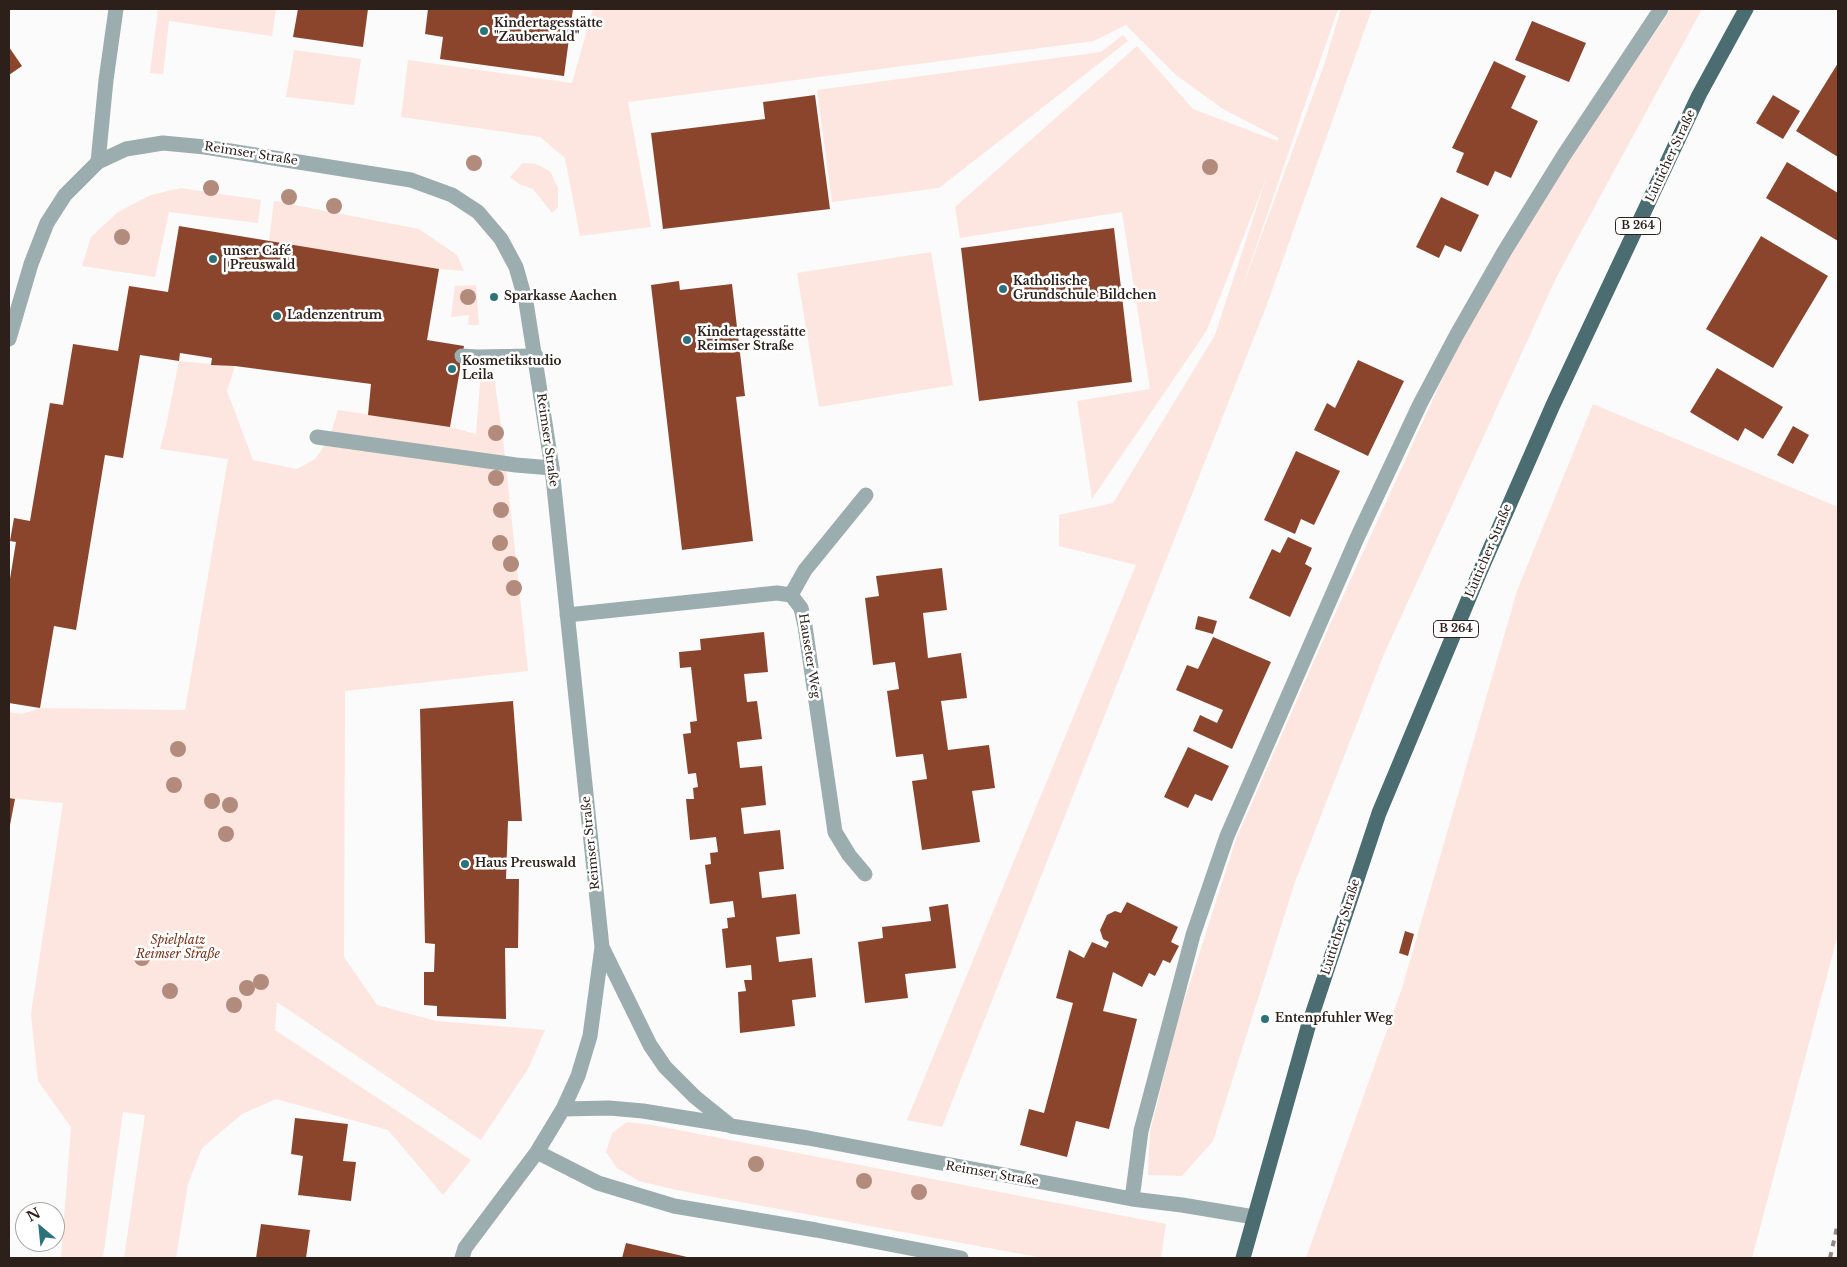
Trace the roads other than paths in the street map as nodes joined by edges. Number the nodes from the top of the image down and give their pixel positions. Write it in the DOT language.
graph roads {
  1 [pos="116,9"];
  2 [pos="1661,9"];
  3 [pos="1746,9"];
  4 [pos="98,162"];
  5 [pos="9,339"];
  6 [pos="462,356"];
  7 [pos="536,356"];
  8 [pos="317,437"];
  9 [pos="552,468"];
  10 [pos="866,495"];
  11 [pos="791,595"];
  12 [pos="567,615"];
  13 [pos="865,874"];
  14 [pos="602,947"];
  15 [pos="564,1109"];
  16 [pos="731,1126"];
  17 [pos="537,1152"];
  18 [pos="1132,1199"];
  19 [pos="1254,1217"];
  20 [pos="462,1258"];
  21 [pos="961,1258"];
  22 [pos="1243,1258"];
  1 -- 4 [label="street"];
  2 -- 18 [label="street"];
  3 -- 19 [label="main road, Lütticher Straße / B 264"];
  4 -- 5 [label="street, Reimser Straße"];
  4 -- 7 [label="street, Reimser Straße"];
  6 -- 7 [label="street"];
  7 -- 9 [label="street, Reimser Straße"];
  8 -- 9 [label="street"];
  9 -- 12 [label="street, Reimser Straße"];
  10 -- 11 [label="street"];
  11 -- 12 [label="street"];
  11 -- 13 [label="street, Hauseter Weg"];
  12 -- 14 [label="street, Reimser Straße"];
  14 -- 15 [label="street, Reimser Straße"];
  14 -- 16 [label="street, Reimser Straße"];
  15 -- 16 [label="street, Reimser Straße"];
  15 -- 17 [label="street, Reimser Straße"];
  16 -- 18 [label="street, Reimser Straße"];
  17 -- 20 [label="street, Reimser Straße"];
  17 -- 21 [label="street"];
  18 -- 19 [label="street, Reimser Straße"];
  19 -- 22 [label="main road, Lütticher Straße / B 264"];
}
